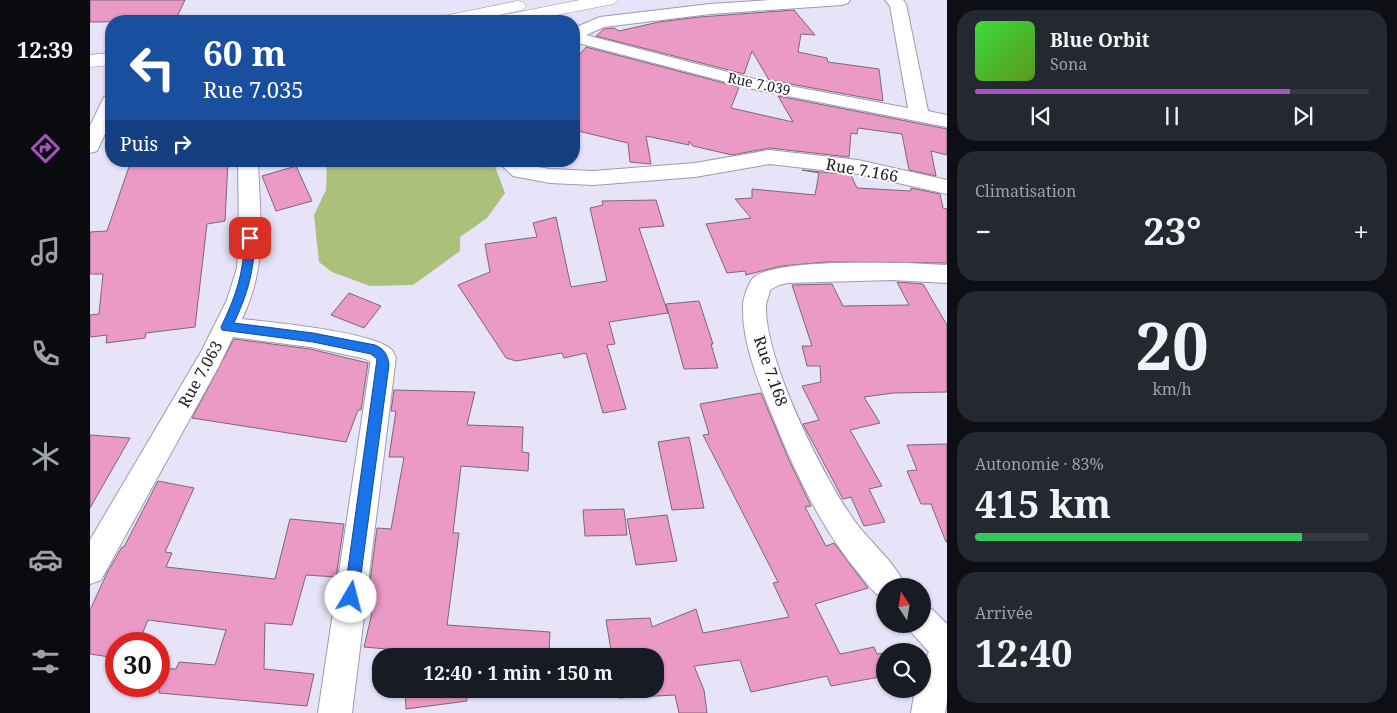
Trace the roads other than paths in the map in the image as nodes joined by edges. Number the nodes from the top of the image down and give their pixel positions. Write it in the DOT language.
graph roads {
  1 [pos="548,0"];
  2 [pos="608,0"];
  3 [pos="842,0"];
  4 [pos="893,0"];
  5 [pos="474,15"];
  6 [pos="529,15"];
  7 [pos="580,32"];
  8 [pos="580,37"];
  9 [pos="105,60"];
  10 [pos="90,61"];
  11 [pos="105,71"];
  12 [pos="90,72"];
  13 [pos="105,114"];
  14 [pos="919,115"];
  15 [pos="947,121"];
  16 [pos="90,147"];
  17 [pos="248,167"];
  18 [pos="515,167"];
  19 [pos="947,187"];
  20 [pos="947,274"];
  21 [pos="226,327"];
  22 [pos="90,569"];
  23 [pos="883,578"];
  24 [pos="931,631"];
  25 [pos="947,648"];
  26 [pos="335,713"];
  27 [pos="928,713"];
  1 -- 5 [label="main road"];
  2 -- 6 [label="main road"];
  3 -- 7 [label="street"];
  4 -- 14 [label="street"];
  8 -- 14 [label="street, Rue 7.039"];
  9 -- 10 [label="main road"];
  11 -- 12 [label="main road"];
  13 -- 16 [label="street"];
  14 -- 15 [label="street, Rue 7.039"];
  17 -- 21 [label="street, Rue 7.063"];
  18 -- 19 [label="street, Rue 7.166"];
  20 -- 23 [label="street, Rue 7.168"];
  21 -- 22 [label="street, Rue 7.063"];
  21 -- 26 [label="street"];
  24 -- 25 [label="street"];
  25 -- 27 [label="street"];
}
